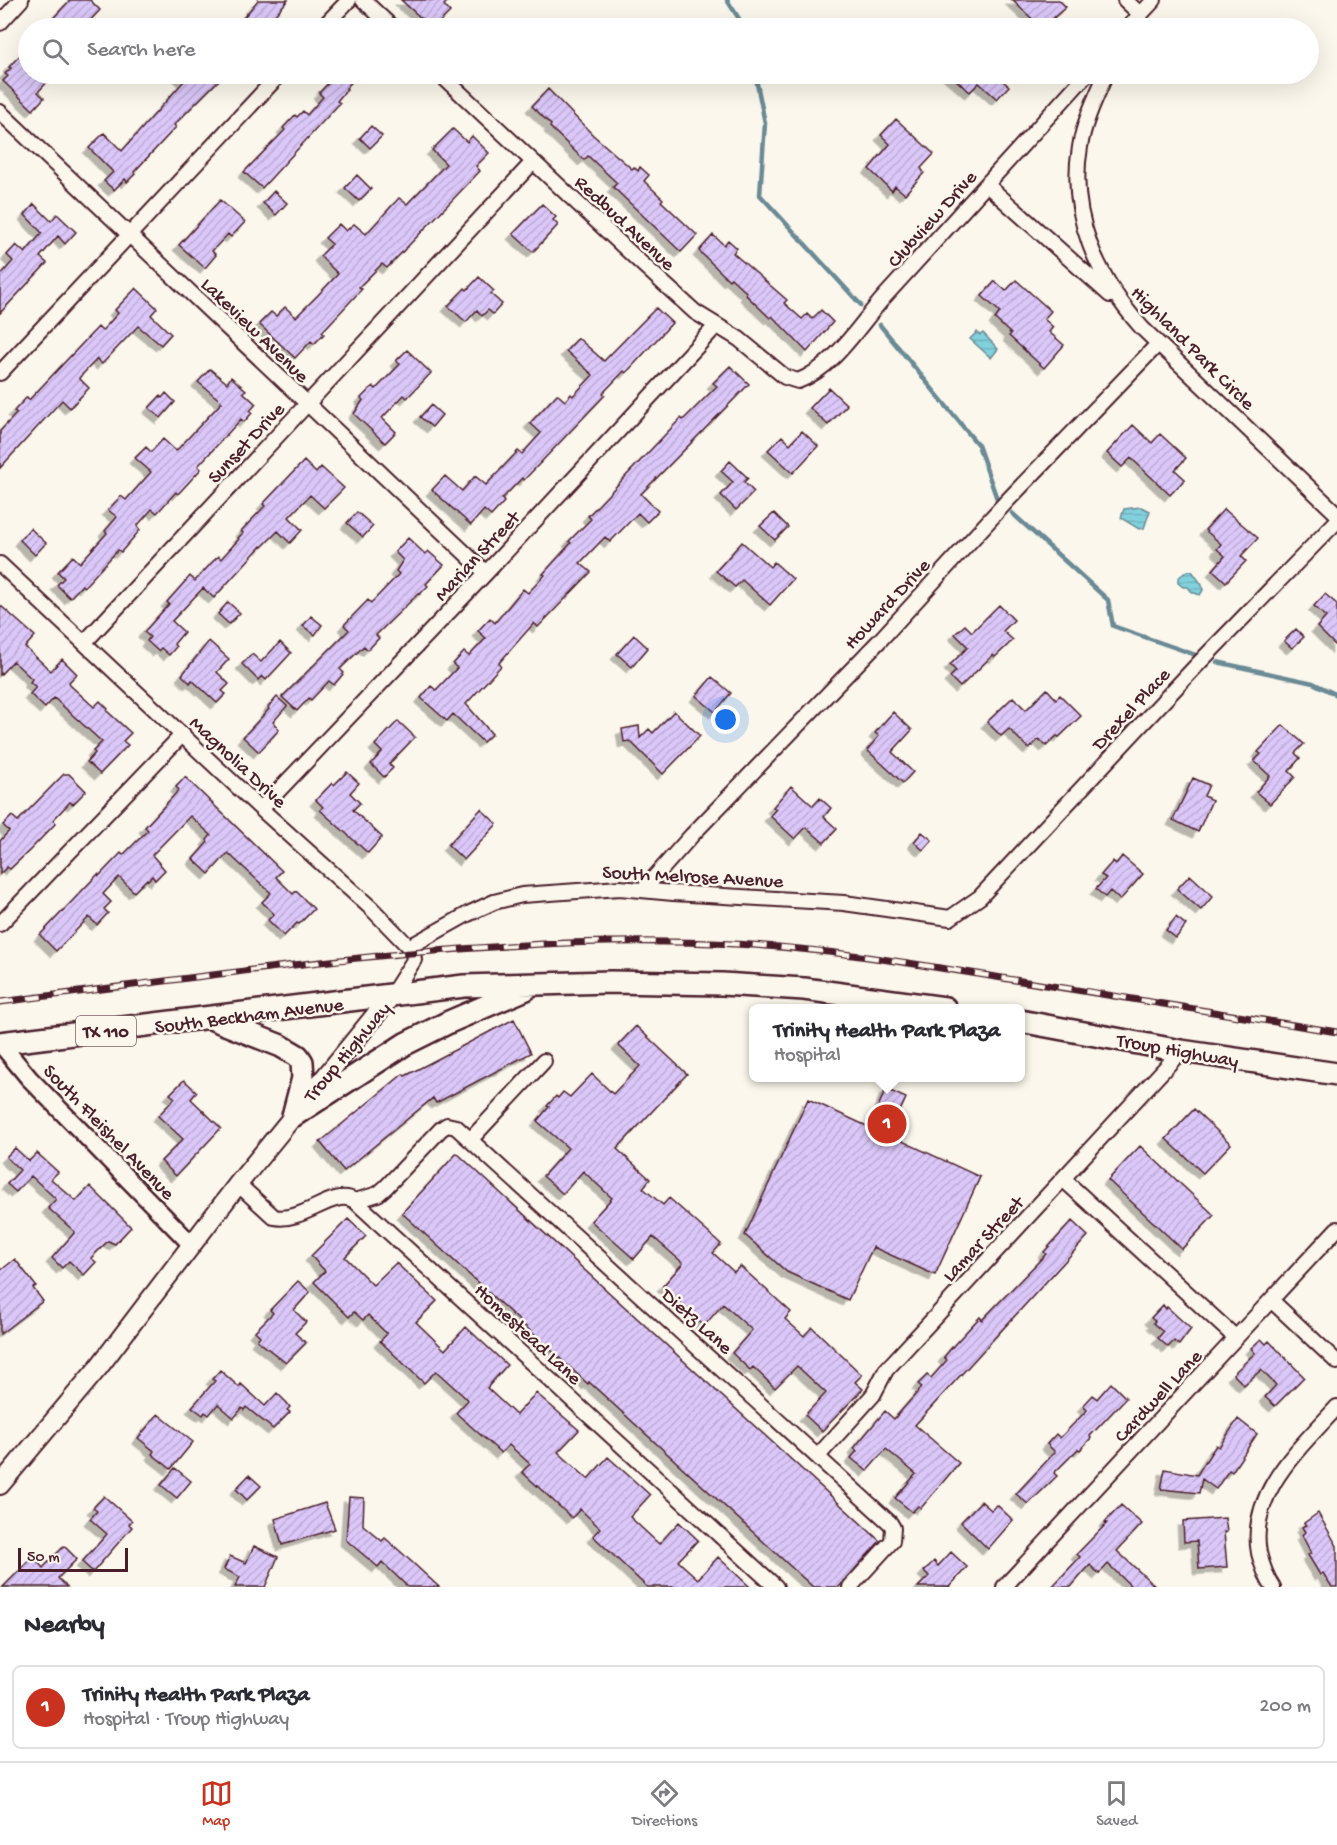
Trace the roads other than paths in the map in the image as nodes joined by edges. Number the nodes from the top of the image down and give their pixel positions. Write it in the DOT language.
graph roads {
  1 [pos="21,0"];
  2 [pos="349,0"];
  3 [pos="363,0"];
  4 [pos="1125,0"];
  5 [pos="1154,0"];
  6 [pos="1140,14"];
  7 [pos="332,18"];
  8 [pos="382,18"];
  9 [pos="1137,18"];
  10 [pos="0,23"];
  11 [pos="271,84"];
  12 [pos="451,84"];
  13 [pos="1078,84"];
  14 [pos="1102,84"];
  15 [pos="0,112"];
  16 [pos="533,162"];
  17 [pos="987,185"];
  18 [pos="130,235"];
  19 [pos="1124,307"];
  20 [pos="716,326"];
  21 [pos="1158,344"];
  22 [pos="0,373"];
  23 [pos="798,381"];
  24 [pos="307,404"];
  25 [pos="1337,514"];
  26 [pos="1337,521"];
  27 [pos="0,564"];
  28 [pos="486,573"];
  29 [pos="84,643"];
  30 [pos="183,734"];
  31 [pos="261,809"];
  32 [pos="643,890"];
  33 [pos="950,918"];
  34 [pos="0,924"];
  35 [pos="409,947"];
  36 [pos="538,984"];
  37 [pos="391,996"];
  38 [pos="915,1004"];
  39 [pos="212,1018"];
  40 [pos="1025,1022"];
  41 [pos="0,1043"];
  42 [pos="1180,1051"];
  43 [pos="544,1060"];
  44 [pos="1337,1074"];
  45 [pos="292,1116"];
  46 [pos="471,1139"];
  47 [pos="1063,1179"];
  48 [pos="238,1184"];
  49 [pos="356,1201"];
  50 [pos="1337,1229"];
  51 [pos="192,1245"];
  52 [pos="1271,1300"];
  53 [pos="1236,1338"];
  54 [pos="1337,1362"];
  55 [pos="1337,1407"];
  56 [pos="818,1456"];
  57 [pos="0,1485"];
  58 [pos="776,1587"];
  59 [pos="850,1587"];
  60 [pos="1004,1587"];
  61 [pos="1273,1587"];
  1 -- 10 [label="street"];
  2 -- 7 [label="street"];
  3 -- 8 [label="street"];
  4 -- 6 [label="street"];
  5 -- 6 [label="street"];
  6 -- 9 [label="street"];
  11 -- 18 [label="street"];
  12 -- 16 [label="street, Redbud Avenue"];
  13 -- 17 [label="street, Clubview Drive"];
  14 -- 19 [label="street, Highland Park Circle"];
  15 -- 18 [label="street, Lakeview Avenue"];
  16 -- 20 [label="street, Redbud Avenue"];
  16 -- 24 [label="street, Sunset Drive"];
  17 -- 19 [label="street"];
  17 -- 23 [label="street, Clubview Drive"];
  18 -- 22 [label="street"];
  18 -- 24 [label="street, Lakeview Avenue"];
  19 -- 21 [label="street, Highland Park Circle"];
  20 -- 23 [label="street, Redbud Avenue"];
  20 -- 28 [label="street, Marian Street"];
  21 -- 25 [label="street, Highland Park Circle"];
  21 -- 32 [label="street, Howard Drive"];
  24 -- 28 [label="street, Lakeview Avenue"];
  24 -- 29 [label="street, Sunset Drive"];
  26 -- 33 [label="street, Drexel Place"];
  27 -- 29 [label="street, Magnolia Drive"];
  28 -- 31 [label="street, Marian Street"];
  29 -- 30 [label="street, Magnolia Drive"];
  30 -- 31 [label="street, Magnolia Drive"];
  30 -- 34 [label="street"];
  31 -- 35 [label="street, Magnolia Drive"];
  32 -- 33 [label="street, South Melrose Avenue"];
  32 -- 35 [label="street, South Melrose Avenue"];
  35 -- 37 [label="street"];
  36 -- 37 [label="main road, Troup Highway / TX 110"];
  36 -- 38 [label="main road, Troup Highway"];
  36 -- 45 [label="main road"];
  37 -- 39 [label="main road, South Beckham Avenue / TX 110"];
  37 -- 45 [label="main road, Troup Highway"];
  39 -- 41 [label="main road, South Beckham Avenue / TX 110"];
  39 -- 45 [label="main road"];
  40 -- 42 [label="main road, Troup Highway"];
  41 -- 51 [label="street, South Fleishel Avenue"];
  42 -- 44 [label="main road, Troup Highway"];
  42 -- 47 [label="street, Lamar Street"];
  43 -- 46 [label="street"];
  45 -- 48 [label="main road, Troup Highway"];
  46 -- 49 [label="street, Dietz Lane"];
  46 -- 56 [label="street, Dietz Lane"];
  47 -- 53 [label="street"];
  47 -- 56 [label="street, Lamar Street"];
  48 -- 49 [label="street"];
  48 -- 51 [label="main road, Troup Highway"];
  49 -- 58 [label="street, Homestead Lane"];
  50 -- 52 [label="street, Cardwell Lane"];
  51 -- 57 [label="main road, Troup Highway"];
  52 -- 53 [label="street, Cardwell Lane"];
  52 -- 54 [label="street"];
  53 -- 60 [label="street, Cardwell Lane"];
  55 -- 61 [label="street"];
  56 -- 59 [label="street, Dietz Lane"];
}
